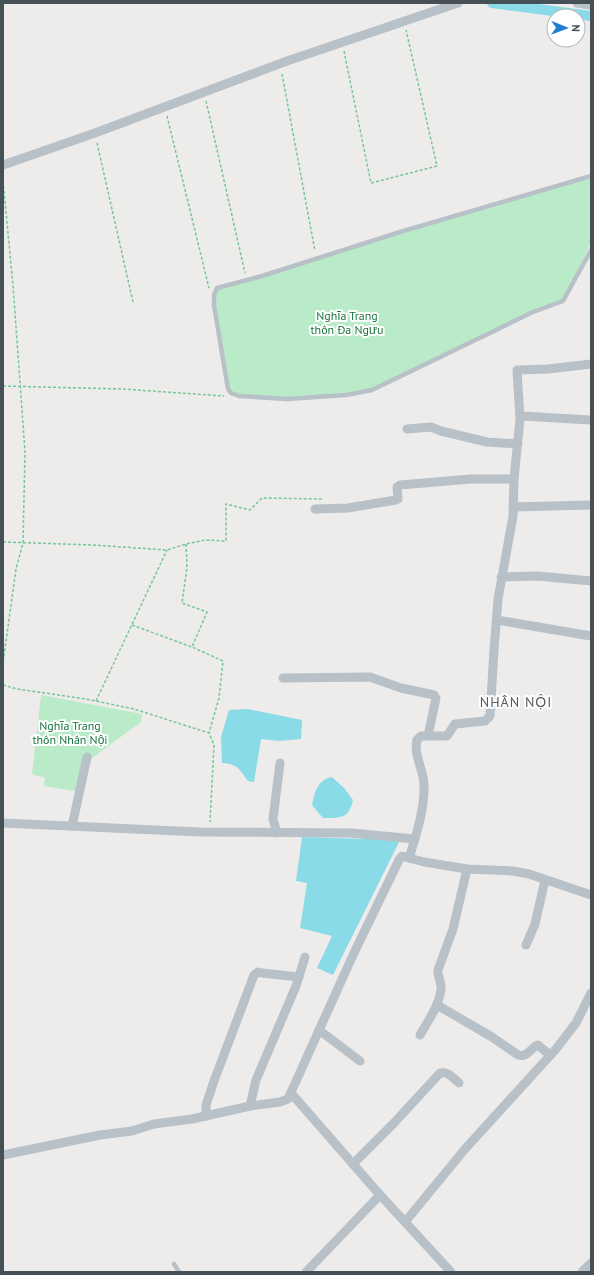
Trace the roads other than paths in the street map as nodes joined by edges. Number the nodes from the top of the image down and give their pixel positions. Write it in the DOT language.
graph roads {
  1 [pos="458,3"];
  2 [pos="577,3"];
  3 [pos="591,5"];
  4 [pos="3,165"];
  5 [pos="591,176"];
  6 [pos="591,250"];
  7 [pos="591,364"];
  8 [pos="521,416"];
  9 [pos="591,420"];
  10 [pos="407,429"];
  11 [pos="518,444"];
  12 [pos="514,479"];
  13 [pos="591,505"];
  14 [pos="513,507"];
  15 [pos="315,509"];
  16 [pos="501,577"];
  17 [pos="591,581"];
  18 [pos="497,620"];
  19 [pos="591,636"];
  20 [pos="283,678"];
  21 [pos="428,736"];
  22 [pos="87,757"];
  23 [pos="280,763"];
  24 [pos="3,823"];
  25 [pos="72,826"];
  26 [pos="277,833"];
  27 [pos="415,839"];
  28 [pos="409,858"];
  29 [pos="467,869"];
  30 [pos="545,880"];
  31 [pos="591,895"];
  32 [pos="526,945"];
  33 [pos="305,957"];
  34 [pos="299,977"];
  35 [pos="591,993"];
  36 [pos="437,1005"];
  37 [pos="319,1030"];
  38 [pos="420,1036"];
  39 [pos="550,1055"];
  40 [pos="360,1060"];
  41 [pos="459,1083"];
  42 [pos="291,1093"];
  43 [pos="250,1106"];
  44 [pos="206,1116"];
  45 [pos="3,1155"];
  46 [pos="353,1164"];
  47 [pos="380,1195"];
  48 [pos="405,1222"];
  49 [pos="591,1263"];
  50 [pos="174,1264"];
  51 [pos="179,1272"];
  52 [pos="306,1272"];
  53 [pos="451,1272"];
  54 [pos="582,1272"];
  1 -- 4 [label="street"];
  2 -- 3 [label="street"];
  5 -- 6 [label="lane"];
  7 -- 8 [label="street"];
  8 -- 9 [label="street"];
  8 -- 11 [label="street"];
  10 -- 11 [label="street"];
  11 -- 12 [label="street"];
  12 -- 14 [label="street"];
  12 -- 15 [label="street"];
  13 -- 14 [label="street"];
  14 -- 16 [label="street"];
  16 -- 17 [label="street"];
  16 -- 18 [label="street"];
  18 -- 19 [label="street"];
  18 -- 21 [label="street"];
  20 -- 21 [label="street"];
  21 -- 27 [label="street"];
  22 -- 25 [label="street"];
  23 -- 26 [label="street"];
  24 -- 25 [label="street"];
  25 -- 26 [label="street"];
  26 -- 27 [label="street"];
  27 -- 28 [label="street"];
  28 -- 29 [label="street"];
  28 -- 37 [label="street"];
  29 -- 30 [label="street"];
  29 -- 36 [label="street"];
  30 -- 31 [label="street"];
  30 -- 32 [label="street"];
  33 -- 34 [label="street"];
  34 -- 43 [label="street"];
  34 -- 44 [label="street"];
  35 -- 39 [label="street"];
  36 -- 38 [label="street"];
  36 -- 39 [label="street"];
  37 -- 40 [label="street"];
  37 -- 42 [label="street"];
  39 -- 48 [label="street"];
  41 -- 46 [label="street"];
  42 -- 43 [label="street"];
  42 -- 46 [label="street"];
  43 -- 44 [label="street"];
  44 -- 45 [label="street"];
  46 -- 47 [label="street"];
  47 -- 48 [label="street"];
  47 -- 52 [label="street"];
  48 -- 53 [label="street"];
  49 -- 54 [label="street"];
  50 -- 51 [label="lane"];
}
